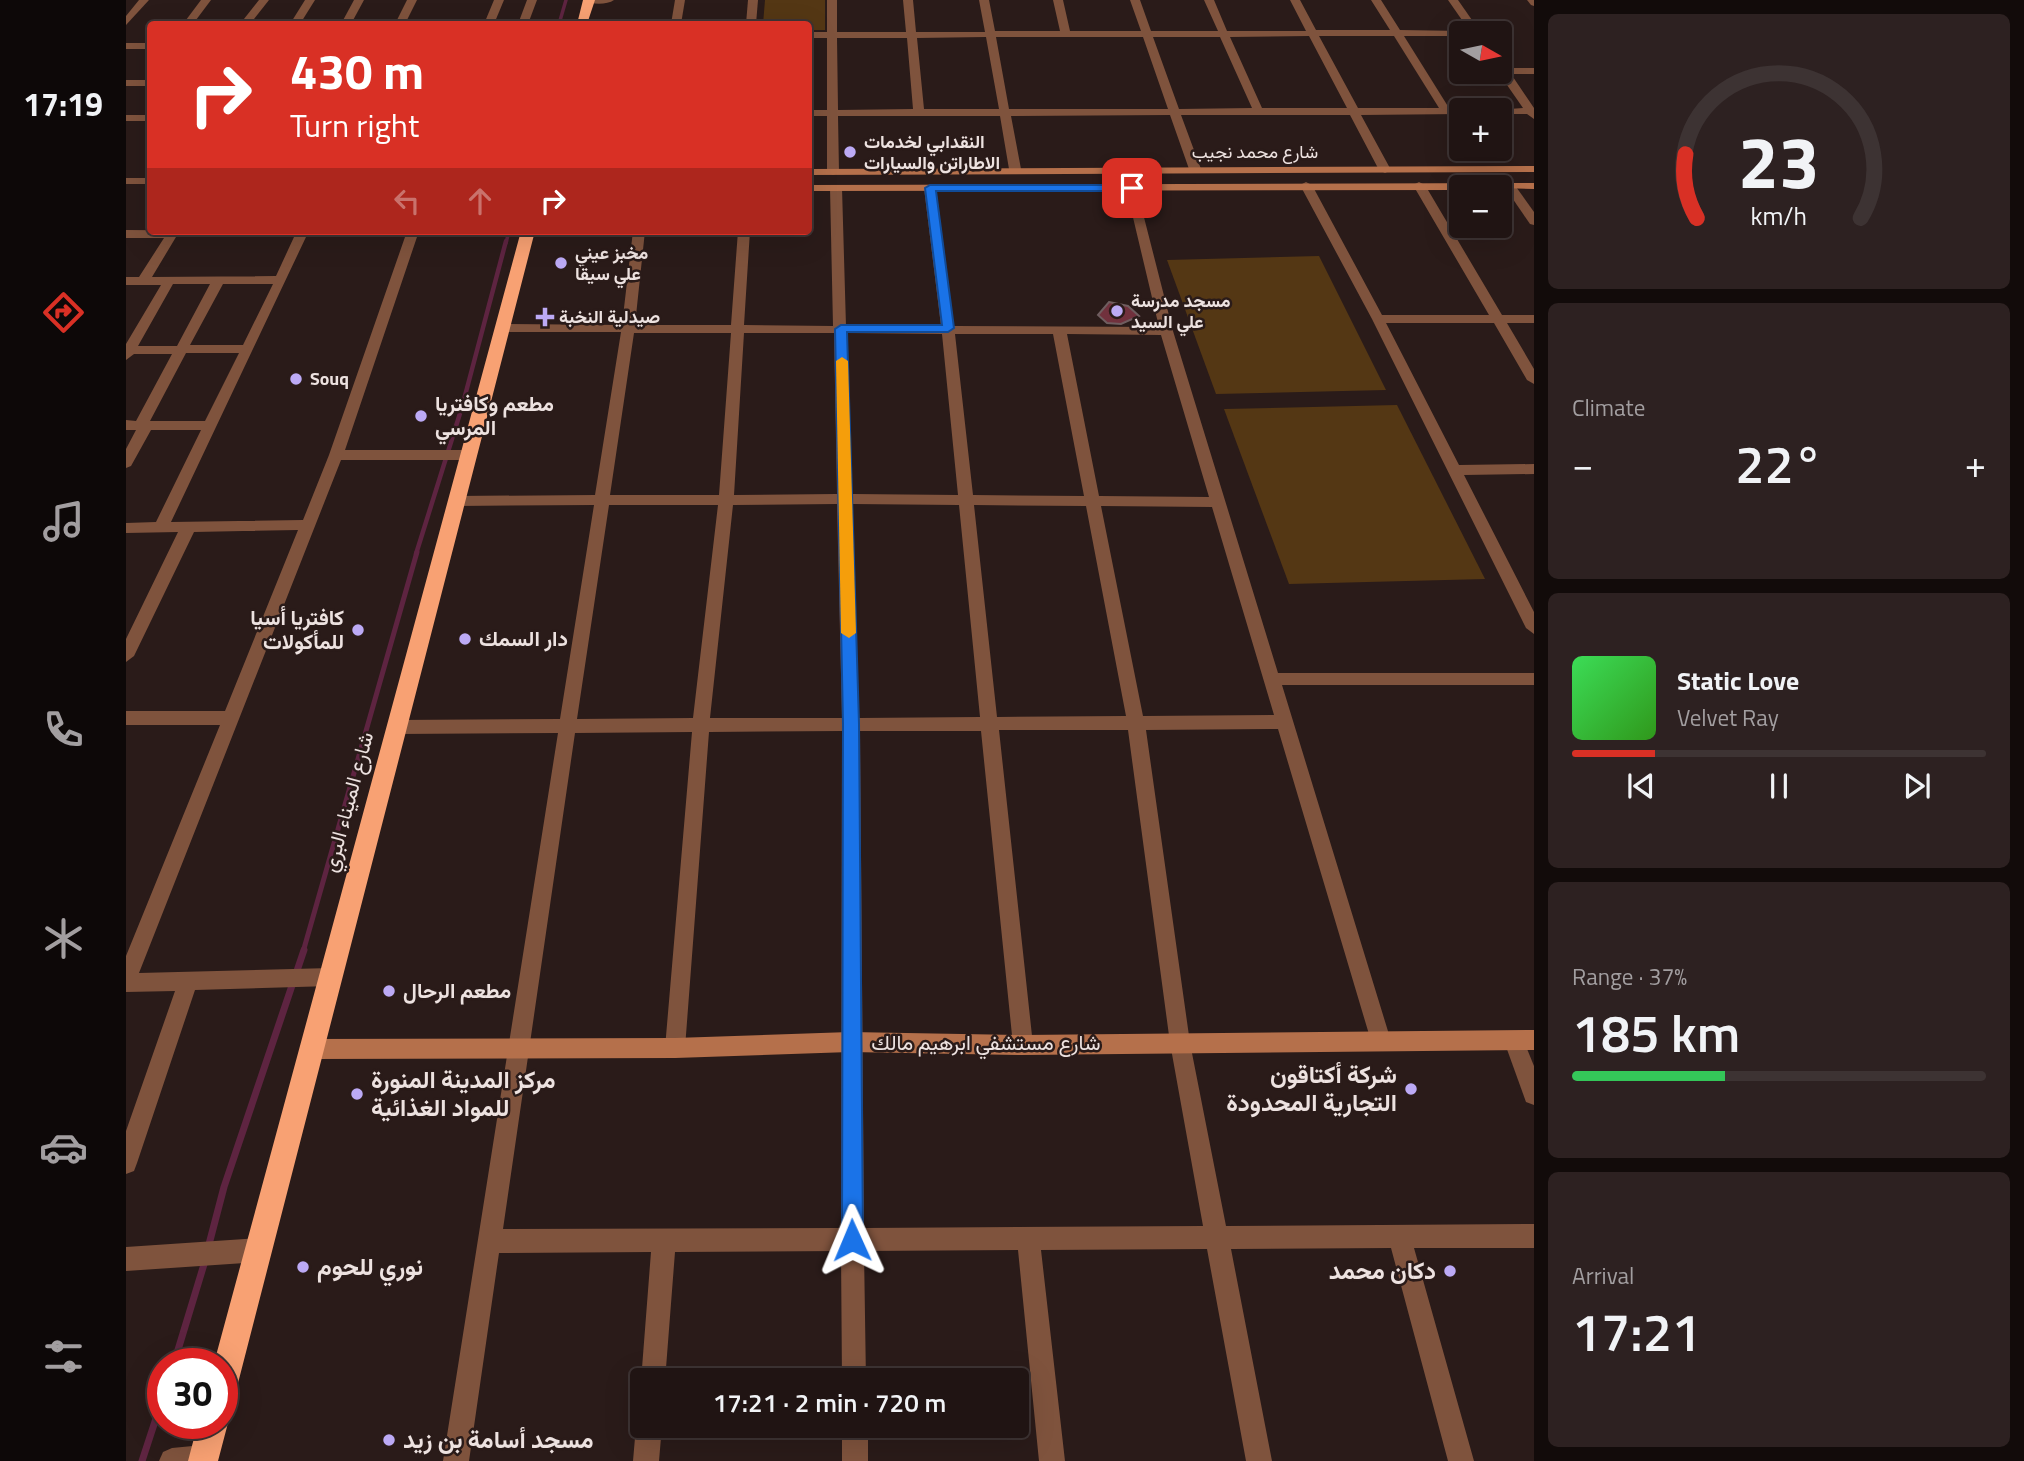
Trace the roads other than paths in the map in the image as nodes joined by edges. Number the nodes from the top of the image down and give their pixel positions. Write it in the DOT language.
graph roads {
  1 [pos="144,0"];
  2 [pos="206,0"];
  3 [pos="264,0"];
  4 [pos="310,0"];
  5 [pos="359,0"];
  6 [pos="412,0"];
  7 [pos="499,0"];
  8 [pos="532,0"];
  9 [pos="589,0"];
  10 [pos="609,0"];
  11 [pos="680,0"];
  12 [pos="754,0"];
  13 [pos="832,0"];
  14 [pos="908,0"];
  15 [pos="984,0"];
  16 [pos="1058,0"];
  17 [pos="1135,0"];
  18 [pos="1209,0"];
  19 [pos="1294,0"];
  20 [pos="1376,0"];
  21 [pos="1453,0"];
  22 [pos="190,21"];
  23 [pos="247,21"];
  24 [pos="297,21"];
  25 [pos="348,21"];
  26 [pos="402,21"];
  27 [pos="490,21"];
  28 [pos="524,21"];
  29 [pos="583,21"];
  30 [pos="676,21"];
  31 [pos="751,21"];
  32 [pos="1468,21"];
  33 [pos="126,22"];
  34 [pos="1449,33"];
  35 [pos="1313,34"];
  36 [pos="1397,34"];
  37 [pos="812,35"];
  38 [pos="832,35"];
  39 [pos="911,35"];
  40 [pos="990,35"];
  41 [pos="1066,35"];
  42 [pos="1225,35"];
  43 [pos="1146,36"];
  44 [pos="126,46"];
  45 [pos="147,46"];
  46 [pos="1512,69"];
  47 [pos="1534,71"];
  48 [pos="147,81"];
  49 [pos="126,83"];
  50 [pos="1512,83"];
  51 [pos="1174,110"];
  52 [pos="1258,111"];
  53 [pos="1354,111"];
  54 [pos="1446,111"];
  55 [pos="919,112"];
  56 [pos="1005,112"];
  57 [pos="1512,112"];
  58 [pos="812,113"];
  59 [pos="832,113"];
  60 [pos="1532,114"];
  61 [pos="126,118"];
  62 [pos="147,118"];
  63 [pos="1015,169"];
  64 [pos="1195,169"];
  65 [pos="1534,169"];
  66 [pos="1385,170"];
  67 [pos="812,173"];
  68 [pos="834,180"];
  69 [pos="126,181"];
  70 [pos="147,181"];
  71 [pos="1419,185"];
  72 [pos="1449,185"];
  73 [pos="1306,186"];
  74 [pos="1512,186"];
  75 [pos="1534,186"];
  76 [pos="812,187"];
  77 [pos="930,188"];
  78 [pos="1132,188"];
  79 [pos="1512,189"];
  80 [pos="1534,221"];
  81 [pos="126,234"];
  82 [pos="147,234"];
  83 [pos="171,235"];
  84 [pos="301,235"];
  85 [pos="412,235"];
  86 [pos="527,235"];
  87 [pos="639,235"];
  88 [pos="744,235"];
  89 [pos="281,280"];
  90 [pos="126,281"];
  91 [pos="143,281"];
  92 [pos="169,281"];
  93 [pos="218,281"];
  94 [pos="1378,319"];
  95 [pos="1499,319"];
  96 [pos="1534,319"];
  97 [pos="502,328"];
  98 [pos="736,328"];
  99 [pos="948,328"];
  100 [pos="628,329"];
  101 [pos="841,329"];
  102 [pos="1059,329"];
  103 [pos="1167,331"];
  104 [pos="182,349"];
  105 [pos="247,349"];
  106 [pos="127,352"];
  107 [pos="1534,380"];
  108 [pos="126,425"];
  109 [pos="144,425"];
  110 [pos="210,426"];
  111 [pos="468,455"];
  112 [pos="336,456"];
  113 [pos="126,463"];
  114 [pos="1534,469"];
  115 [pos="1454,470"];
  116 [pos="845,499"];
  117 [pos="967,500"];
  118 [pos="1092,500"];
  119 [pos="601,501"];
  120 [pos="726,501"];
  121 [pos="456,502"];
  122 [pos="1219,502"];
  123 [pos="308,525"];
  124 [pos="189,526"];
  125 [pos="161,527"];
  126 [pos="128,531"];
  127 [pos="1534,628"];
  128 [pos="126,656"];
  129 [pos="1272,678"];
  130 [pos="1534,679"];
  131 [pos="126,718"];
  132 [pos="231,718"];
  133 [pos="1286,722"];
  134 [pos="990,723"];
  135 [pos="1136,723"];
  136 [pos="851,724"];
  137 [pos="568,725"];
  138 [pos="701,725"];
  139 [pos="397,727"];
  140 [pos="331,977"];
  141 [pos="126,982"];
  142 [pos="188,982"];
  143 [pos="1524,1040"];
  144 [pos="1381,1041"];
  145 [pos="850,1042"];
  146 [pos="1180,1043"];
  147 [pos="1023,1045"];
  148 [pos="675,1048"];
  149 [pos="311,1049"];
  150 [pos="518,1049"];
  151 [pos="1534,1096"];
  152 [pos="126,1163"];
  153 [pos="1534,1236"];
  154 [pos="1399,1237"];
  155 [pos="1217,1238"];
  156 [pos="1028,1239"];
  157 [pos="664,1240"];
  158 [pos="852,1240"];
  159 [pos="489,1241"];
  160 [pos="258,1250"];
  161 [pos="126,1259"];
  162 [pos="232,1348"];
  163 [pos="654,1368"];
  164 [pos="854,1368"];
  165 [pos="648,1438"];
  166 [pos="855,1438"];
  167 [pos="209,1439"];
  168 [pos="203,1460"];
  169 [pos="172,1461"];
  170 [pos="456,1461"];
  171 [pos="646,1461"];
  172 [pos="855,1461"];
  173 [pos="1052,1461"];
  174 [pos="1259,1461"];
  175 [pos="1461,1461"];
  1 -- 33 [label="street"];
  2 -- 22 [label="street"];
  3 -- 23 [label="street"];
  4 -- 24 [label="street"];
  5 -- 25 [label="street"];
  6 -- 26 [label="street"];
  7 -- 27 [label="street"];
  8 -- 28 [label="street"];
  9 -- 10 [label="street"];
  9 -- 29 [label="highway"];
  11 -- 30 [label="street"];
  12 -- 31 [label="street"];
  13 -- 38 [label="street"];
  14 -- 39 [label="street"];
  15 -- 40 [label="street"];
  16 -- 41 [label="street"];
  17 -- 43 [label="street"];
  18 -- 42 [label="street"];
  19 -- 35 [label="street"];
  20 -- 36 [label="street"];
  21 -- 32 [label="street"];
  34 -- 36 [label="street"];
  35 -- 36 [label="street"];
  35 -- 42 [label="street"];
  35 -- 53 [label="street"];
  36 -- 54 [label="street"];
  37 -- 38 [label="street"];
  38 -- 39 [label="street"];
  38 -- 59 [label="street"];
  39 -- 40 [label="street"];
  39 -- 55 [label="street"];
  40 -- 41 [label="street"];
  40 -- 56 [label="street"];
  41 -- 43 [label="street"];
  42 -- 43 [label="street"];
  42 -- 52 [label="street"];
  43 -- 51 [label="street"];
  44 -- 45 [label="street"];
  46 -- 47 [label="street"];
  48 -- 49 [label="street"];
  50 -- 60 [label="street"];
  51 -- 52 [label="street"];
  51 -- 56 [label="street"];
  51 -- 64 [label="street"];
  52 -- 53 [label="street"];
  53 -- 54 [label="street"];
  53 -- 66 [label="street"];
  55 -- 56 [label="street"];
  55 -- 59 [label="street"];
  56 -- 63 [label="street"];
  57 -- 60 [label="street"];
  58 -- 59 [label="street"];
  59 -- 68 [label="street"];
  61 -- 62 [label="street"];
  63 -- 64 [label="main road, شارع محمد نجيب"];
  63 -- 68 [label="main road, شارع محمد نجيب"];
  64 -- 66 [label="main road, شارع محمد نجيب"];
  65 -- 66 [label="main road, شارع محمد نجيب"];
  67 -- 68 [label="main road, شارع محمد نجيب"];
  68 -- 76 [label="main road, شارع محمد نجيب"];
  68 -- 77 [label="main road, شارع محمد نجيب"];
  68 -- 101 [label="street"];
  69 -- 70 [label="street"];
  71 -- 72 [label="main road, شارع محمد نجيب"];
  71 -- 73 [label="main road, شارع محمد نجيب"];
  71 -- 95 [label="street"];
  73 -- 78 [label="main road, شارع محمد نجيب"];
  73 -- 94 [label="street"];
  74 -- 75 [label="main road, شارع محمد نجيب"];
  77 -- 78 [label="main road, شارع محمد نجيب"];
  77 -- 99 [label="street"];
  78 -- 103 [label="street"];
  79 -- 80 [label="street"];
  81 -- 82 [label="street"];
  83 -- 91 [label="street"];
  84 -- 89 [label="street"];
  85 -- 112 [label="street"];
  86 -- 97 [label="highway, شارع الميناء البري"];
  87 -- 100 [label="street"];
  88 -- 98 [label="street"];
  89 -- 93 [label="street"];
  89 -- 105 [label="street"];
  90 -- 91 [label="street"];
  91 -- 92 [label="street"];
  92 -- 93 [label="street"];
  92 -- 106 [label="street"];
  93 -- 104 [label="street"];
  94 -- 95 [label="street"];
  94 -- 115 [label="street"];
  95 -- 96 [label="street"];
  95 -- 107 [label="street"];
  97 -- 100 [label="street"];
  97 -- 111 [label="highway, شارع الميناء البري"];
  98 -- 100 [label="street"];
  98 -- 101 [label="street"];
  98 -- 120 [label="street"];
  99 -- 101 [label="street"];
  99 -- 102 [label="street"];
  99 -- 117 [label="street"];
  100 -- 119 [label="street"];
  101 -- 116 [label="street"];
  102 -- 103 [label="street"];
  102 -- 118 [label="street"];
  103 -- 122 [label="street"];
  104 -- 105 [label="street"];
  104 -- 106 [label="street"];
  104 -- 109 [label="street"];
  105 -- 110 [label="street"];
  108 -- 109 [label="street"];
  109 -- 110 [label="street"];
  109 -- 113 [label="street"];
  110 -- 125 [label="street"];
  111 -- 112 [label="street"];
  111 -- 121 [label="highway, شارع الميناء البري"];
  112 -- 123 [label="street"];
  114 -- 115 [label="street"];
  115 -- 127 [label="street"];
  116 -- 117 [label="street"];
  116 -- 120 [label="street"];
  116 -- 136 [label="street"];
  117 -- 118 [label="street"];
  117 -- 134 [label="street"];
  118 -- 122 [label="street"];
  118 -- 135 [label="street"];
  119 -- 120 [label="street"];
  119 -- 121 [label="street"];
  119 -- 137 [label="street"];
  120 -- 138 [label="street"];
  121 -- 139 [label="highway, شارع الميناء البري"];
  122 -- 129 [label="street"];
  123 -- 124 [label="street"];
  123 -- 132 [label="street"];
  124 -- 125 [label="street"];
  124 -- 128 [label="street"];
  125 -- 126 [label="street"];
  129 -- 130 [label="street"];
  129 -- 133 [label="street"];
  131 -- 132 [label="street"];
  132 -- 141 [label="street"];
  133 -- 135 [label="street"];
  133 -- 144 [label="street"];
  134 -- 135 [label="street"];
  134 -- 136 [label="street"];
  134 -- 147 [label="street"];
  135 -- 146 [label="street"];
  136 -- 138 [label="street"];
  136 -- 145 [label="street"];
  137 -- 138 [label="street"];
  137 -- 139 [label="street"];
  137 -- 150 [label="street"];
  138 -- 148 [label="street"];
  139 -- 140 [label="highway, شارع الميناء البري"];
  140 -- 142 [label="street"];
  140 -- 149 [label="highway, شارع الميناء البري"];
  141 -- 142 [label="street"];
  142 -- 152 [label="street"];
  143 -- 144 [label="main road, شارع مستشفي ابرهيم مالك"];
  143 -- 151 [label="street"];
  144 -- 146 [label="main road, شارع مستشفي ابرهيم مالك"];
  145 -- 147 [label="main road, شارع مستشفي ابرهيم مالك"];
  145 -- 148 [label="main road, شارع مستشفي ابرهيم مالك"];
  145 -- 158 [label="street"];
  146 -- 147 [label="main road, شارع مستشفي ابرهيم مالك"];
  146 -- 155 [label="street"];
  148 -- 150 [label="main road, شارع مستشفي ابرهيم مالك"];
  149 -- 150 [label="main road, شارع مستشفي ابرهيم مالك"];
  149 -- 160 [label="highway, شارع الميناء البري"];
  150 -- 159 [label="street"];
  153 -- 154 [label="street"];
  154 -- 155 [label="street"];
  154 -- 175 [label="street"];
  155 -- 156 [label="street"];
  155 -- 174 [label="street"];
  156 -- 158 [label="street"];
  156 -- 173 [label="street"];
  157 -- 158 [label="street"];
  157 -- 159 [label="street"];
  157 -- 163 [label="street"];
  158 -- 164 [label="street"];
  159 -- 170 [label="street"];
  160 -- 161 [label="street"];
  160 -- 162 [label="highway, شارع الميناء البري"];
  165 -- 171 [label="street"];
  166 -- 172 [label="street"];
  167 -- 168 [label="highway"];
  168 -- 169 [label="street"];
}
